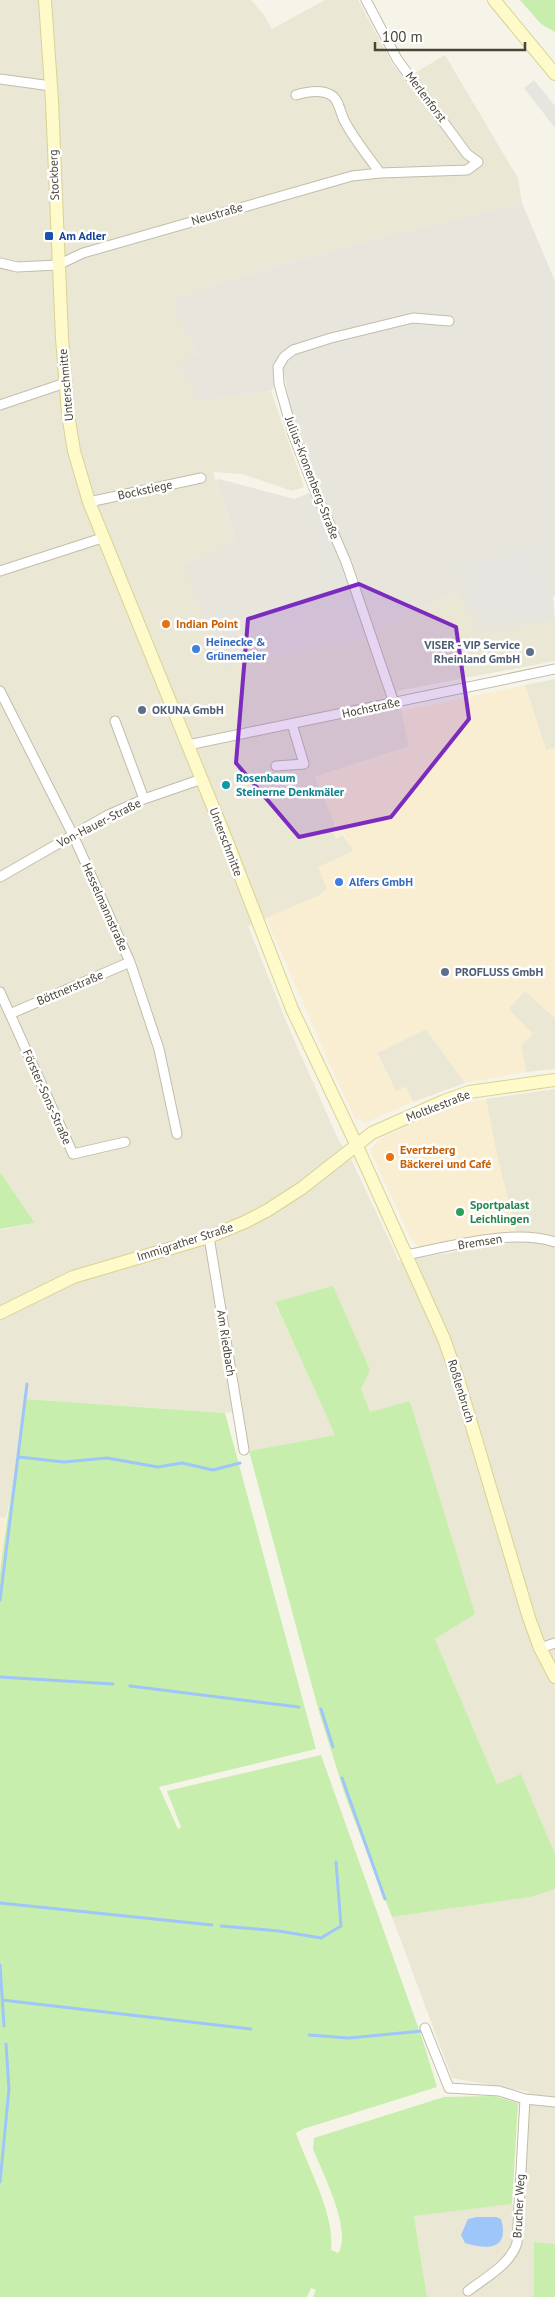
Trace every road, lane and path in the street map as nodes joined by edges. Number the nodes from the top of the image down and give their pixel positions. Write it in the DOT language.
graph roads {
  1 [pos="45,0"];
  2 [pos="366,0"];
  3 [pos="494,0"];
  4 [pos="555,74"];
  5 [pos="0,79"];
  6 [pos="50,86"];
  7 [pos="296,95"];
  8 [pos="478,162"];
  9 [pos="380,173"];
  10 [pos="0,264"];
  11 [pos="58,265"];
  12 [pos="449,320"];
  13 [pos="65,383"];
  14 [pos="0,405"];
  15 [pos="201,478"];
  16 [pos="88,502"];
  17 [pos="102,538"];
  18 [pos="0,571"];
  19 [pos="555,669"];
  20 [pos="0,691"];
  21 [pos="394,703"];
  22 [pos="115,721"];
  23 [pos="292,724"];
  24 [pos="188,745"];
  25 [pos="276,766"];
  26 [pos="202,779"];
  27 [pos="144,799"];
  28 [pos="74,835"];
  29 [pos="0,877"];
  30 [pos="130,962"];
  31 [pos="0,992"];
  32 [pos="10,1014"];
  33 [pos="555,1080"];
  34 [pos="177,1134"];
  35 [pos="125,1142"];
  36 [pos="356,1144"];
  37 [pos="209,1237"];
  38 [pos="555,1242"];
  39 [pos="405,1254"];
  40 [pos="0,1314"];
  41 [pos="244,1450"];
  42 [pos="555,1643"];
  43 [pos="540,1648"];
  44 [pos="555,1677"];
  45 [pos="425,2028"];
  46 [pos="525,2099"];
  47 [pos="555,2102"];
  48 [pos="468,2291"];
  1 -- 6 [label="main road, Stockberg"];
  2 -- 8 [label="street, Merlenforst"];
  3 -- 4 [label="main road"];
  5 -- 6 [label="street"];
  6 -- 11 [label="main road, Stockberg"];
  7 -- 9 [label="street"];
  8 -- 9 [label="street, Neustraße"];
  9 -- 11 [label="street, Neustraße"];
  10 -- 11 [label="street"];
  11 -- 13 [label="main road, Unterschmitte"];
  12 -- 21 [label="street, Julius-Kronenberg-Straße"];
  13 -- 14 [label="street"];
  13 -- 16 [label="main road, Unterschmitte"];
  15 -- 16 [label="street, Bockstiege"];
  16 -- 17 [label="main road"];
  17 -- 18 [label="street"];
  17 -- 24 [label="main road, Unterschmitte"];
  19 -- 21 [label="street, Hochstraße"];
  20 -- 28 [label="street, Hesselmannstraße"];
  21 -- 23 [label="street, Hochstraße"];
  22 -- 27 [label="street"];
  23 -- 24 [label="street, Hochstraße"];
  23 -- 25 [label="street"];
  24 -- 26 [label="main road, Unterschmitte"];
  26 -- 27 [label="street, Von-Hauer-Straße"];
  26 -- 36 [label="main road, Unterschmitte"];
  27 -- 28 [label="street, Von-Hauer-Straße"];
  28 -- 29 [label="street, Von-Hauer-Straße"];
  28 -- 30 [label="street, Hesselmannstraße"];
  30 -- 32 [label="street, Böttnerstraße"];
  30 -- 34 [label="street, Hesselmannstraße"];
  31 -- 32 [label="street, Förster-Sons-Straße"];
  32 -- 35 [label="street, Förster-Sons-Straße"];
  33 -- 36 [label="main road, Moltkestraße"];
  36 -- 37 [label="main road, Immigrather Straße"];
  36 -- 39 [label="main road, Roßlenbruch"];
  37 -- 40 [label="main road, Immigrather Straße"];
  37 -- 41 [label="street, Am Riedbach"];
  38 -- 39 [label="street, Bremsen"];
  39 -- 43 [label="main road, Roßlenbruch"];
  42 -- 43 [label="street"];
  43 -- 44 [label="main road, Roßlenbruch"];
  45 -- 46 [label="street"];
  46 -- 47 [label="street"];
  46 -- 48 [label="street, Brucher Weg"];
}
